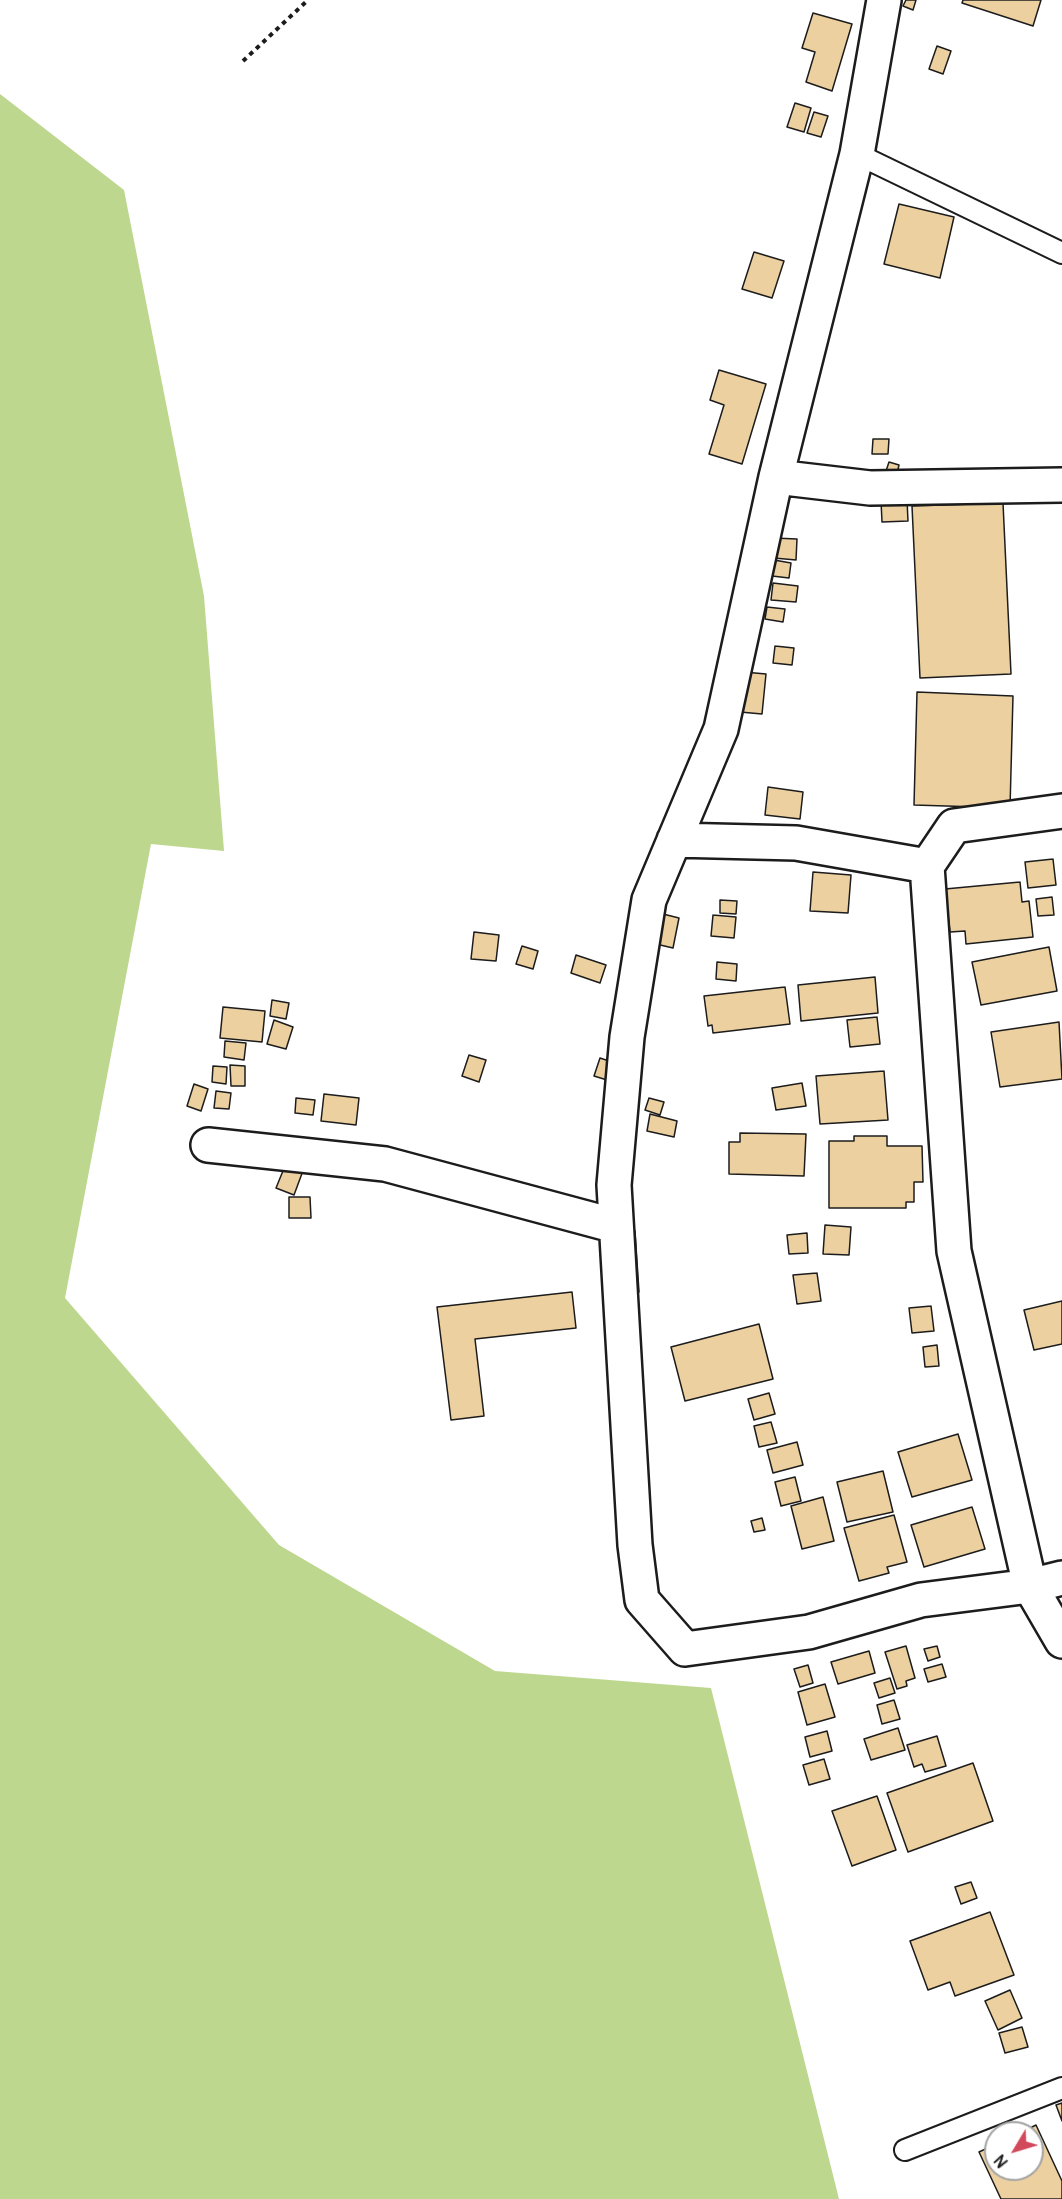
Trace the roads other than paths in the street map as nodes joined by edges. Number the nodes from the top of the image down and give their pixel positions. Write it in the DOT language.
graph roads {
  1 [pos="884,0"];
  2 [pos="857,154"];
  3 [pos="1062,253"];
  4 [pos="776,477"];
  5 [pos="1062,485"];
  6 [pos="1062,811"];
  7 [pos="674,840"];
  8 [pos="927,866"];
  9 [pos="208,1145"];
  10 [pos="616,1226"];
  11 [pos="1062,1578"];
  12 [pos="1030,1586"];
  13 [pos="1062,1641"];
  14 [pos="1062,2088"];
  15 [pos="905,2150"];
  1 -- 2 [label="street"];
  2 -- 3 [label="lane"];
  2 -- 4 [label="street"];
  4 -- 5 [label="street"];
  4 -- 7 [label="street"];
  6 -- 8 [label="street"];
  7 -- 8 [label="street"];
  7 -- 10 [label="street"];
  8 -- 12 [label="street"];
  9 -- 10 [label="street"];
  10 -- 12 [label="street"];
  11 -- 12 [label="street"];
  12 -- 13 [label="street"];
  14 -- 15 [label="lane"];
}
